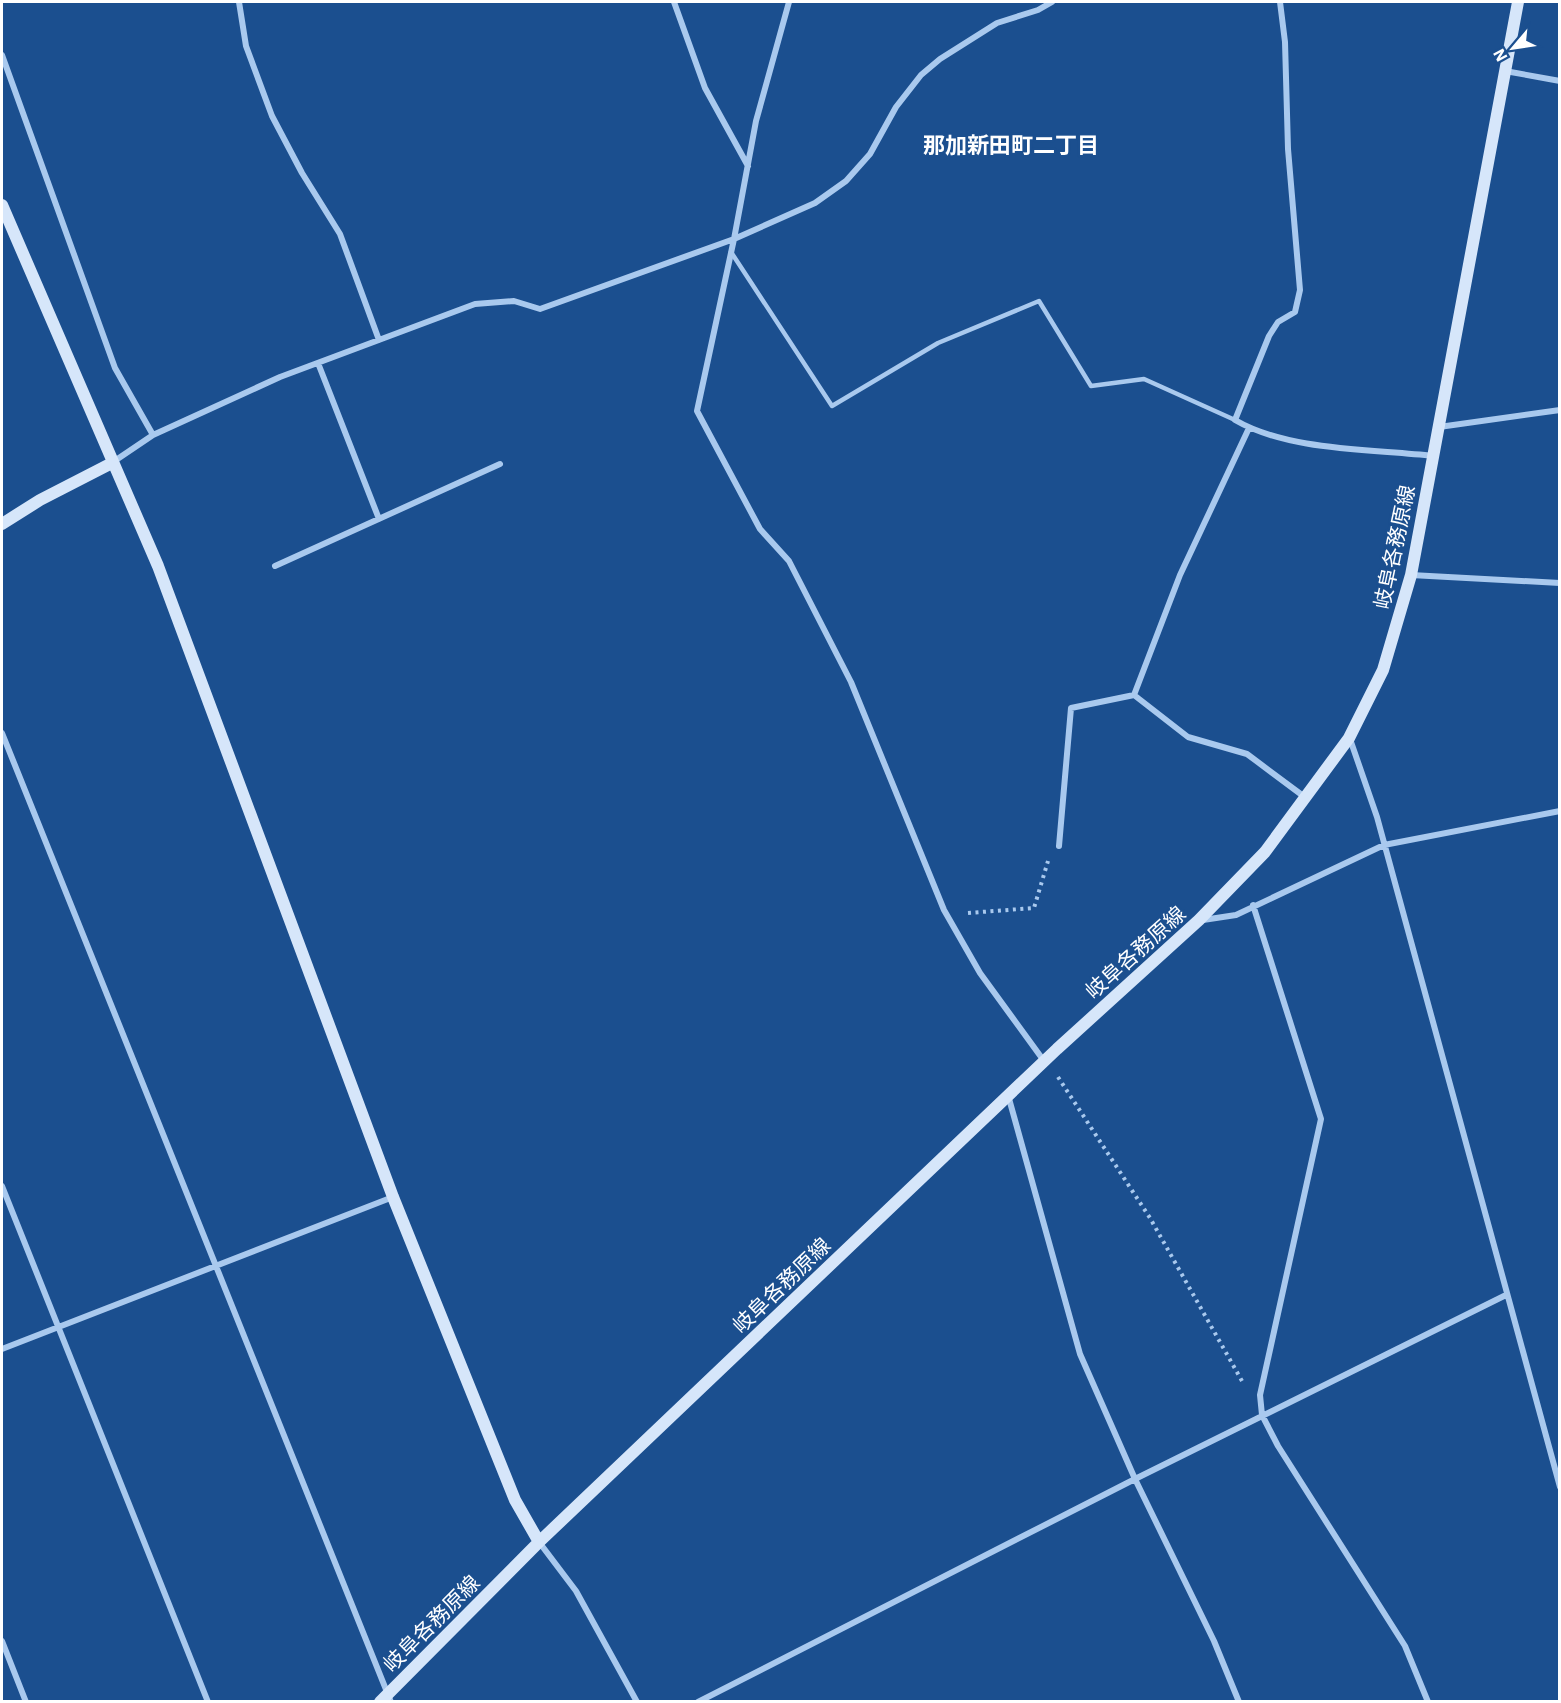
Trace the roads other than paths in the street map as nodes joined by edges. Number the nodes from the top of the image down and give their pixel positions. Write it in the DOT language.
graph roads {
  1 [pos="239,2"];
  2 [pos="674,2"];
  3 [pos="789,2"];
  4 [pos="1052,2"];
  5 [pos="1280,2"];
  6 [pos="1518,2"];
  7 [pos="2,55"];
  8 [pos="1505,71"];
  9 [pos="1560,81"];
  10 [pos="748,167"];
  11 [pos="2,205"];
  12 [pos="734,239"];
  13 [pos="731,252"];
  14 [pos="379,340"];
  15 [pos="318,363"];
  16 [pos="1560,410"];
  17 [pos="1234,420"];
  18 [pos="1438,427"];
  19 [pos="1249,428"];
  20 [pos="153,435"];
  21 [pos="1432,456"];
  22 [pos="112,463"];
  23 [pos="500,464"];
  24 [pos="379,519"];
  25 [pos="2,524"];
  26 [pos="275,566"];
  27 [pos="1411,575"];
  28 [pos="1560,583"];
  29 [pos="1134,695"];
  30 [pos="2,733"];
  31 [pos="1349,738"];
  32 [pos="1306,799"];
  33 [pos="1560,811"];
  34 [pos="1384,845"];
  35 [pos="1059,846"];
  36 [pos="1253,905"];
  37 [pos="1199,920"];
  38 [pos="1044,1061"];
  39 [pos="1008,1095"];
  40 [pos="2,1186"];
  41 [pos="393,1197"];
  42 [pos="216,1264"];
  43 [pos="1506,1295"];
  44 [pos="57,1326"];
  45 [pos="2,1349"];
  46 [pos="1262,1416"];
  47 [pos="1135,1479"];
  48 [pos="1560,1486"];
  49 [pos="539,1542"];
  50 [pos="2,1641"];
  51 [pos="386,1699"];
  52 [pos="26,1701"];
  53 [pos="208,1701"];
  54 [pos="638,1701"];
  55 [pos="698,1701"];
  56 [pos="1239,1701"];
  57 [pos="1428,1701"];
  1 -- 14 [label="street"];
  2 -- 10 [label="street"];
  3 -- 10 [label="street"];
  4 -- 12 [label="street"];
  5 -- 17 [label="street"];
  6 -- 8 [label="main road, 岐阜各務原線"];
  7 -- 20 [label="street"];
  8 -- 9 [label="street"];
  8 -- 18 [label="main road, 岐阜各務原線"];
  10 -- 12 [label="street"];
  11 -- 22 [label="main road"];
  12 -- 13 [label="street"];
  12 -- 14 [label="street"];
  13 -- 17 [label="lane"];
  13 -- 38 [label="street"];
  14 -- 15 [label="street"];
  15 -- 20 [label="street"];
  15 -- 24 [label="street"];
  16 -- 18 [label="street"];
  17 -- 19 [label="street"];
  18 -- 21 [label="main road, 岐阜各務原線"];
  19 -- 21 [label="street"];
  19 -- 29 [label="street"];
  20 -- 22 [label="street"];
  21 -- 27 [label="main road, 岐阜各務原線"];
  22 -- 25 [label="main road"];
  22 -- 41 [label="main road"];
  23 -- 24 [label="street"];
  24 -- 26 [label="street"];
  27 -- 28 [label="street"];
  27 -- 31 [label="main road, 岐阜各務原線"];
  29 -- 32 [label="street"];
  29 -- 35 [label="street"];
  30 -- 42 [label="street"];
  31 -- 32 [label="main road, 岐阜各務原線"];
  31 -- 34 [label="street"];
  32 -- 37 [label="main road, 岐阜各務原線"];
  33 -- 34 [label="street"];
  34 -- 36 [label="street"];
  34 -- 43 [label="street"];
  36 -- 37 [label="street"];
  36 -- 46 [label="street"];
  37 -- 38 [label="main road, 岐阜各務原線"];
  38 -- 39 [label="main road, 岐阜各務原線"];
  39 -- 47 [label="street"];
  39 -- 49 [label="main road, 岐阜各務原線"];
  40 -- 44 [label="street"];
  41 -- 42 [label="street"];
  41 -- 49 [label="main road"];
  42 -- 44 [label="street"];
  42 -- 51 [label="street"];
  43 -- 46 [label="street"];
  43 -- 48 [label="street"];
  44 -- 45 [label="street"];
  44 -- 53 [label="street"];
  46 -- 47 [label="street"];
  46 -- 57 [label="street"];
  47 -- 55 [label="street"];
  47 -- 56 [label="street"];
  49 -- 51 [label="main road, 岐阜各務原線"];
  49 -- 54 [label="street"];
  50 -- 52 [label="street"];
}
